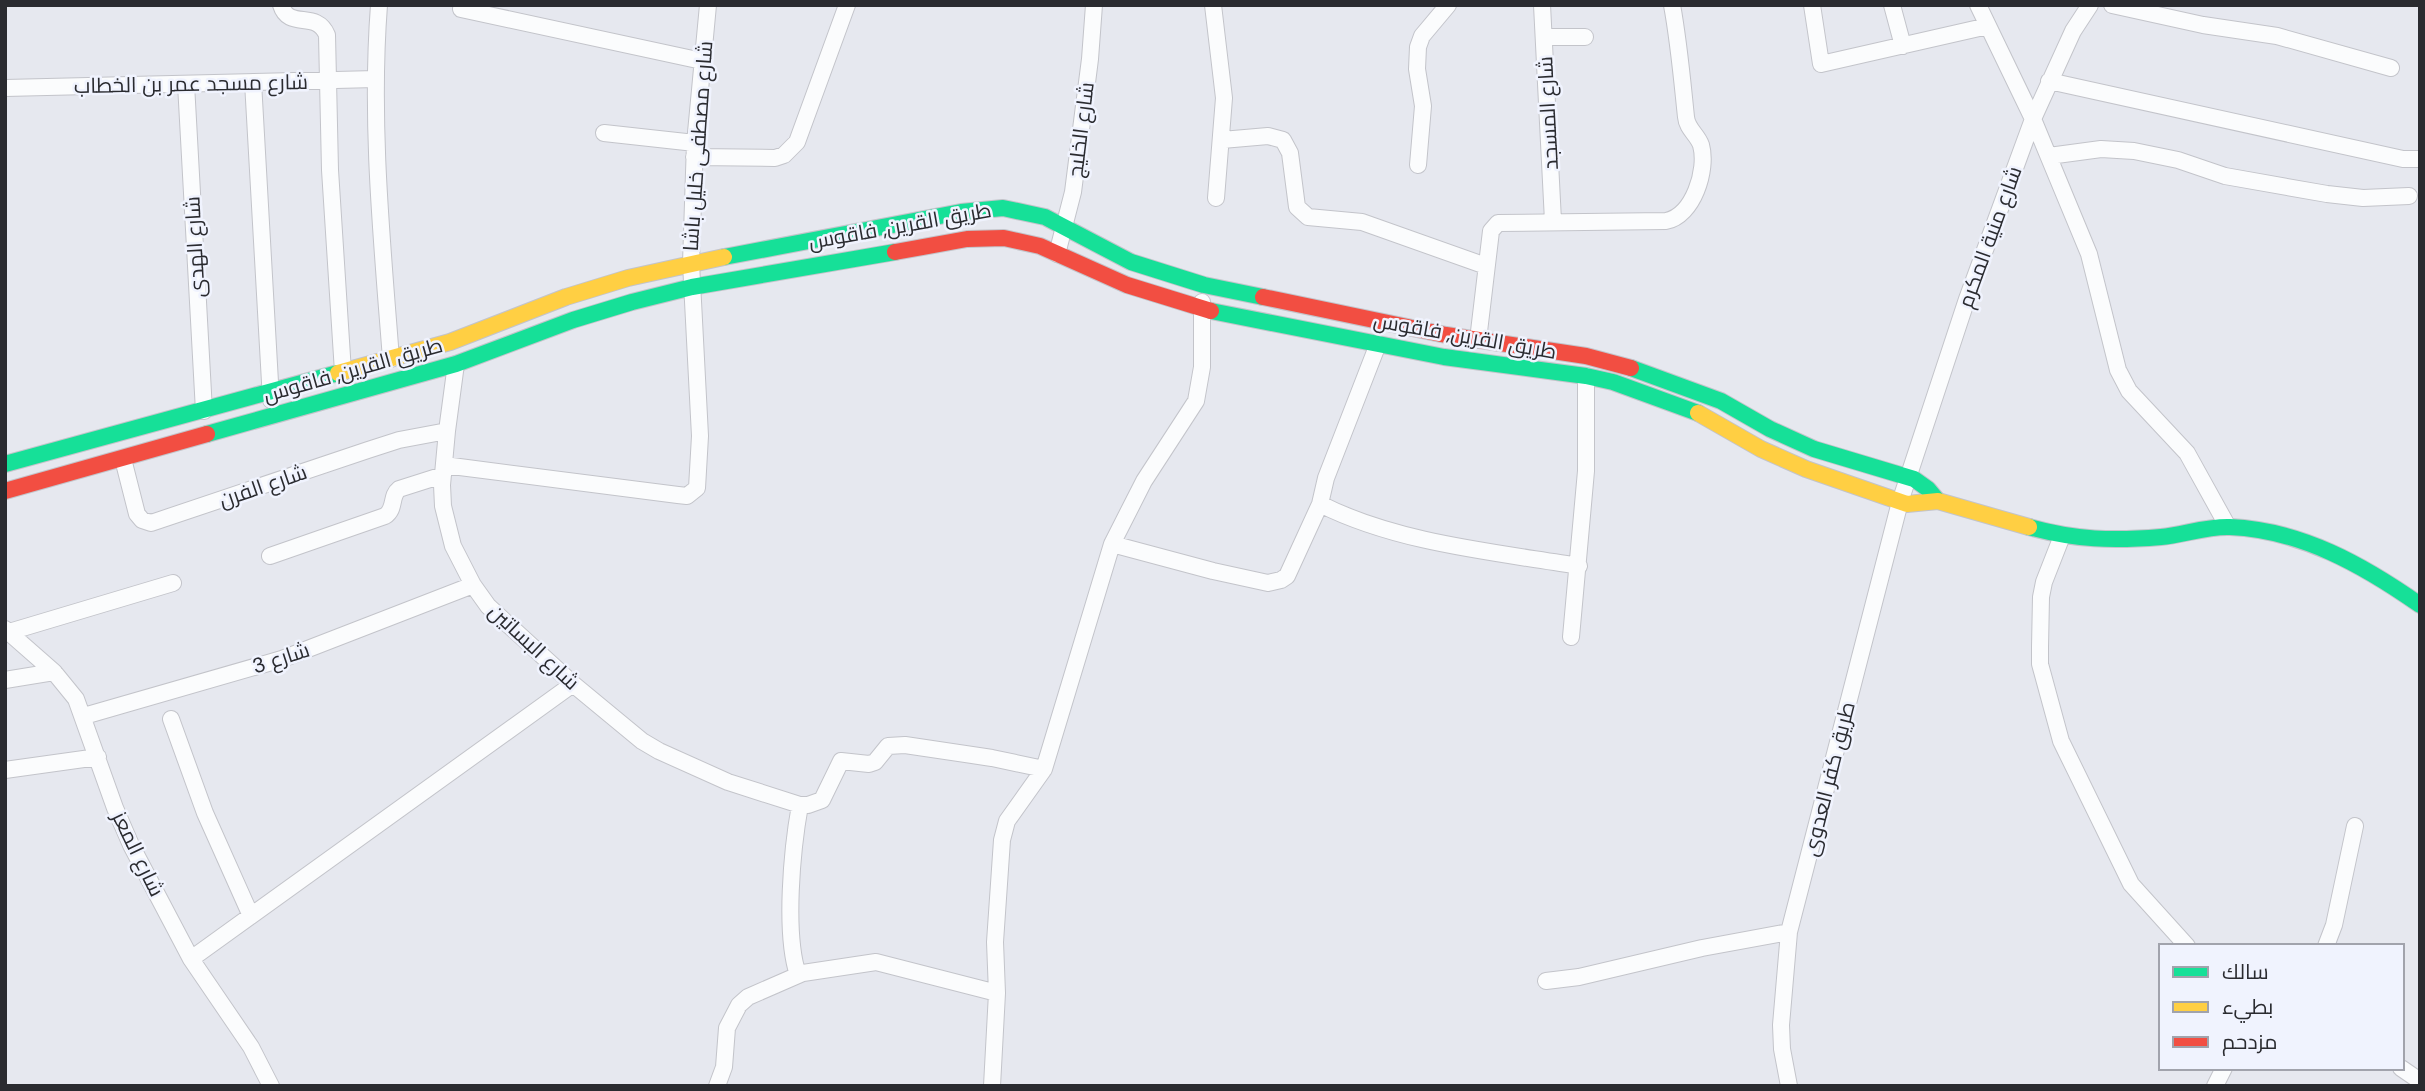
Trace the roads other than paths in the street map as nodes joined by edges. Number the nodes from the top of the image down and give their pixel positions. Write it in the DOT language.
graph roads {
  1 [pos="281,5"];
  2 [pos="379,5"];
  3 [pos="708,5"];
  4 [pos="847,5"];
  5 [pos="1094,5"];
  6 [pos="1213,5"];
  7 [pos="1448,5"];
  8 [pos="1542,5"];
  9 [pos="1672,5"];
  10 [pos="1812,5"];
  11 [pos="1892,5"];
  12 [pos="1978,5"];
  13 [pos="2090,5"];
  14 [pos="2112,5"];
  15 [pos="461,9"];
  16 [pos="1989,26"];
  17 [pos="1544,37"];
  18 [pos="1585,37"];
  19 [pos="1903,46"];
  20 [pos="702,61"];
  21 [pos="2391,68"];
  22 [pos="376,79"];
  23 [pos="330,80"];
  24 [pos="2049,81"];
  25 [pos="253,82"];
  26 [pos="186,84"];
  27 [pos="5,88"];
  28 [pos="2034,119"];
  29 [pos="604,133"];
  30 [pos="1222,140"];
  31 [pos="695,150"];
  32 [pos="2049,156"];
  33 [pos="2420,159"];
  34 [pos="1418,165"];
  35 [pos="2409,196"];
  36 [pos="1216,198"];
  37 [pos="1553,222"];
  38 [pos="1064,226"];
  39 [pos="1057,254"];
  40 [pos="691,263"];
  41 [pos="1486,266"];
  42 [pos="1204,285"];
  43 [pos="692,287"];
  44 [pos="1200,309"];
  45 [pos="1322,310"];
  46 [pos="1317,332"];
  47 [pos="1446,335"];
  48 [pos="1478,340"];
  49 [pos="1378,344"];
  50 [pos="1444,358"];
  51 [pos="391,359"];
  52 [pos="456,364"];
  53 [pos="343,372"];
  54 [pos="1586,376"];
  55 [pos="270,393"];
  56 [pos="204,411"];
  57 [pos="272,416"];
  58 [pos="447,431"];
  59 [pos="123,459"];
  60 [pos="5,464"];
  61 [pos="444,470"];
  62 [pos="1907,477"];
  63 [pos="5,491"];
  64 [pos="1938,501"];
  65 [pos="1900,502"];
  66 [pos="1320,504"];
  67 [pos="2228,527"];
  68 [pos="2062,536"];
  69 [pos="1112,544"];
  70 [pos="270,556"];
  71 [pos="1579,566"];
  72 [pos="173,583"];
  73 [pos="473,585"];
  74 [pos="2420,605"];
  75 [pos="7,631"];
  76 [pos="1571,638"];
  77 [pos="54,672"];
  78 [pos="5,680"];
  79 [pos="573,684"];
  80 [pos="84,716"];
  81 [pos="171,719"];
  82 [pos="97,757"];
  83 [pos="1044,769"];
  84 [pos="5,770"];
  85 [pos="800,805"];
  86 [pos="2354,826"];
  87 [pos="251,916"];
  88 [pos="1790,932"];
  89 [pos="2185,944"];
  90 [pos="2327,944"];
  91 [pos="191,959"];
  92 [pos="798,975"];
  93 [pos="1546,981"];
  94 [pos="997,993"];
  95 [pos="2223,1070"];
  96 [pos="2404,1070"];
  97 [pos="2420,1081"];
  98 [pos="271,1086"];
  99 [pos="717,1086"];
  100 [pos="992,1086"];
  101 [pos="1789,1086"];
  102 [pos="2215,1086"];
  1 -- 23 [label="street"];
  2 -- 22 [label="street"];
  3 -- 20 [label="street, شارع مصطفى خليل باشا"];
  4 -- 31 [label="street"];
  5 -- 38 [label="street, شارع الخليج"];
  6 -- 30 [label="street"];
  7 -- 34 [label="street"];
  8 -- 17 [label="street, شارع المسجد"];
  9 -- 37 [label="street"];
  10 -- 19 [label="street"];
  11 -- 19 [label="street"];
  12 -- 16 [label="street"];
  13 -- 24 [label="street, شارع منية المكرم"];
  14 -- 21 [label="street"];
  15 -- 20 [label="street"];
  16 -- 19 [label="street"];
  16 -- 28 [label="street"];
  17 -- 18 [label="street"];
  17 -- 37 [label="street, شارع المسجد"];
  20 -- 31 [label="street, شارع مصطفى خليل باشا"];
  22 -- 23 [label="street, شارع مسجد عمر بن الخطاب"];
  22 -- 51 [label="street"];
  23 -- 25 [label="street, شارع مسجد عمر بن الخطاب"];
  23 -- 53 [label="street"];
  24 -- 28 [label="street, شارع منية المكرم"];
  24 -- 33 [label="street"];
  25 -- 26 [label="street, شارع مسجد عمر بن الخطاب"];
  25 -- 55 [label="street"];
  26 -- 27 [label="street, شارع مسجد عمر بن الخطاب"];
  26 -- 56 [label="street, شارع الهدى"];
  28 -- 32 [label="street"];
  28 -- 62 [label="street, شارع منية المكرم"];
  29 -- 31 [label="street"];
  30 -- 36 [label="street"];
  30 -- 41 [label="street"];
  31 -- 40 [label="street, شارع مصطفى خليل باشا"];
  32 -- 35 [label="street"];
  32 -- 67 [label="street"];
  37 -- 41 [label="street"];
  38 -- 39 [label="street, شارع الخليج"];
  38 -- 40 [label="main road, طريق القرين, فاقوس"];
  38 -- 42 [label="main road, طريق القرين, فاقوس"];
  39 -- 43 [label="main road, طريق القرين, فاقوس"];
  39 -- 44 [label="main road, طريق القرين, فاقوس"];
  40 -- 43 [label="street, شارع مصطفى خليل باشا"];
  40 -- 51 [label="main road, طريق القرين, فاقوس"];
  41 -- 48 [label="street"];
  42 -- 44 [label="street"];
  42 -- 45 [label="main road, طريق القرين, فاقوس"];
  43 -- 52 [label="main road, طريق القرين, فاقوس"];
  43 -- 61 [label="street, شارع مصطفى خليل باشا"];
  44 -- 46 [label="main road, طريق القرين, فاقوس"];
  44 -- 69 [label="street"];
  45 -- 46 [label="main road"];
  45 -- 47 [label="main road, طريق القرين, فاقوس"];
  46 -- 49 [label="main road, طريق القرين, فاقوس"];
  47 -- 48 [label="main road, طريق القرين, فاقوس"];
  47 -- 50 [label="main road"];
  48 -- 62 [label="main road, طريق القرين, فاقوس"];
  49 -- 50 [label="main road, طريق القرين, فاقوس"];
  49 -- 66 [label="street"];
  50 -- 54 [label="main road, طريق القرين, فاقوس"];
  51 -- 53 [label="main road, طريق القرين, فاقوس"];
  52 -- 57 [label="main road, طريق القرين, فاقوس"];
  52 -- 58 [label="street, شارع البساتين"];
  53 -- 55 [label="main road, طريق القرين, فاقوس"];
  54 -- 65 [label="main road, طريق القرين, فاقوس"];
  54 -- 71 [label="street"];
  55 -- 56 [label="main road, طريق القرين, فاقوس"];
  55 -- 57 [label="street"];
  56 -- 60 [label="main road, طريق القرين, فاقوس"];
  57 -- 59 [label="main road, طريق القرين, فاقوس"];
  58 -- 59 [label="street, شارع الفرن"];
  58 -- 61 [label="street, شارع البساتين"];
  59 -- 63 [label="main road, طريق القرين, فاقوس"];
  61 -- 70 [label="street"];
  61 -- 73 [label="street, شارع البساتين"];
  62 -- 64 [label="main road, طريق القرين, فاقوس"];
  62 -- 65 [label="street, طريق كفر العدوى"];
  64 -- 65 [label="main road, طريق القرين, فاقوس"];
  64 -- 68 [label="main road, طريق القرين, فاقوس"];
  65 -- 88 [label="street, طريق كفر العدوى"];
  66 -- 69 [label="street"];
  66 -- 71 [label="street"];
  67 -- 68 [label="main road, طريق القرين, فاقوس"];
  67 -- 74 [label="main road, طريق القرين, فاقوس"];
  68 -- 89 [label="street"];
  69 -- 83 [label="street"];
  71 -- 76 [label="street"];
  72 -- 75 [label="street"];
  73 -- 79 [label="street, شارع البساتين"];
  73 -- 80 [label="street, شارع 3"];
  75 -- 77 [label="street, شارع المعز"];
  77 -- 78 [label="street"];
  77 -- 80 [label="street, شارع المعز"];
  79 -- 85 [label="street, شارع البساتين"];
  79 -- 87 [label="street"];
  80 -- 82 [label="street, شارع المعز"];
  81 -- 87 [label="street"];
  82 -- 84 [label="street"];
  82 -- 91 [label="street, شارع المعز"];
  83 -- 85 [label="street"];
  83 -- 94 [label="street"];
  85 -- 92 [label="street"];
  86 -- 90 [label="street"];
  87 -- 91 [label="street"];
  88 -- 93 [label="street"];
  88 -- 101 [label="street, طريق كفر العدوى"];
  91 -- 98 [label="street, شارع المعز"];
  92 -- 94 [label="street"];
  92 -- 99 [label="street"];
  94 -- 100 [label="street"];
  95 -- 102 [label="street"];
  96 -- 97 [label="street"];
}
